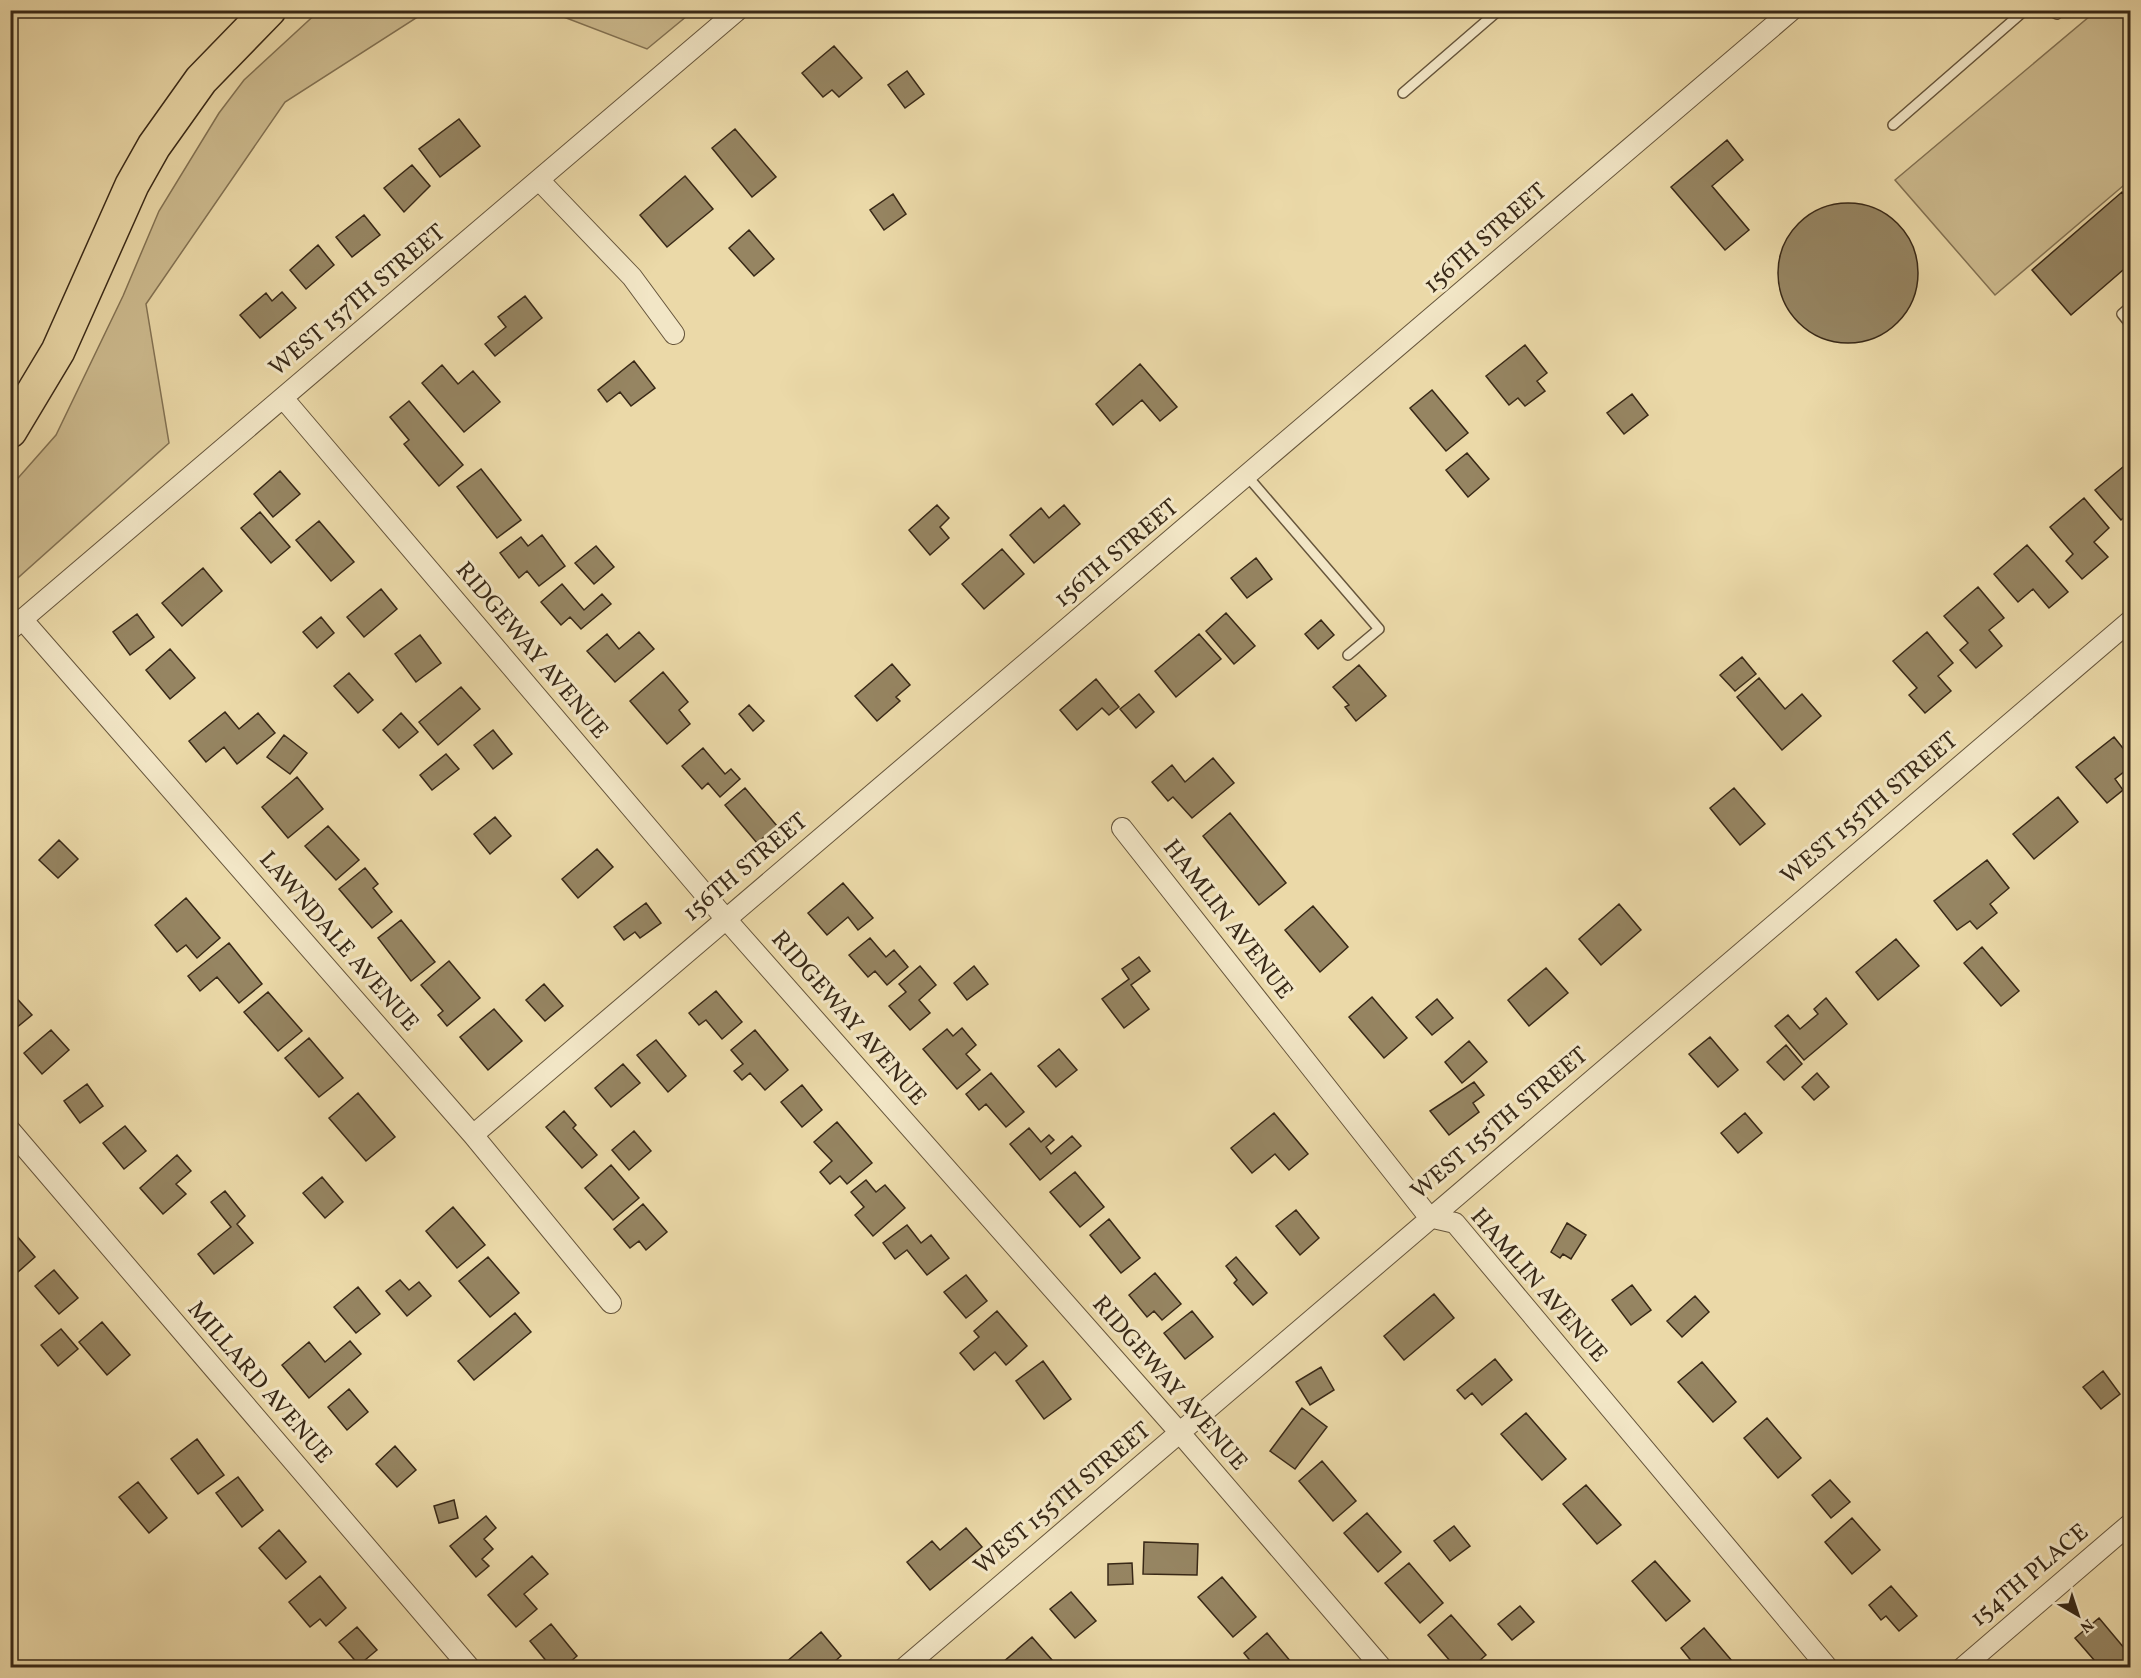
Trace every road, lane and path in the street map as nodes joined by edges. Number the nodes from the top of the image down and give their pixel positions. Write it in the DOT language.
graph roads {
  1 [pos="269,10"];
  2 [pos="738,10"];
  3 [pos="1499,10"];
  4 [pos="1792,10"];
  5 [pos="2025,10"];
  6 [pos="2050,10"];
  7 [pos="2060,10"];
  8 [pos="1403,93"];
  9 [pos="1893,125"];
  10 [pos="539,180"];
  11 [pos="2130,307"];
  12 [pos="2130,324"];
  13 [pos="674,334"];
  14 [pos="283,398"];
  15 [pos="10,431"];
  16 [pos="1248,477"];
  17 [pos="2130,621"];
  18 [pos="16,624"];
  19 [pos="1348,655"];
  20 [pos="1122,828"];
  21 [pos="725,918"];
  22 [pos="10,1130"];
  23 [pos="473,1135"];
  24 [pos="1430,1217"];
  25 [pos="611,1303"];
  26 [pos="1180,1433"];
  27 [pos="2130,1524"];
  28 [pos="916,1664"];
  29 [pos="470,1668"];
  30 [pos="1382,1668"];
  31 [pos="1828,1668"];
  32 [pos="1962,1668"];
  1 -- 15 [label="highway"];
  2 -- 10 [label="street, WEST 157TH STREET"];
  3 -- 8 [label="lane"];
  4 -- 16 [label="street, 156TH STREET"];
  5 -- 9 [label="lane"];
  6 -- 7 [label="lane"];
  10 -- 13 [label="street"];
  10 -- 14 [label="street, WEST 157TH STREET"];
  11 -- 12 [label="lane"];
  14 -- 18 [label="street, WEST 157TH STREET"];
  14 -- 21 [label="street, RIDGEWAY AVENUE"];
  16 -- 19 [label="lane"];
  16 -- 21 [label="street, 156TH STREET"];
  17 -- 24 [label="street, WEST 155TH STREET"];
  18 -- 23 [label="street, LAWNDALE AVENUE"];
  20 -- 24 [label="street, HAMLIN AVENUE"];
  21 -- 23 [label="street, 156TH STREET"];
  21 -- 26 [label="street, RIDGEWAY AVENUE"];
  22 -- 29 [label="street, MILLARD AVENUE"];
  23 -- 25 [label="street, LAWNDALE AVENUE"];
  24 -- 26 [label="street, WEST 155TH STREET"];
  24 -- 31 [label="street, HAMLIN AVENUE"];
  26 -- 28 [label="street, WEST 155TH STREET"];
  26 -- 30 [label="street, RIDGEWAY AVENUE"];
  27 -- 32 [label="street, 154TH PLACE"];
}
